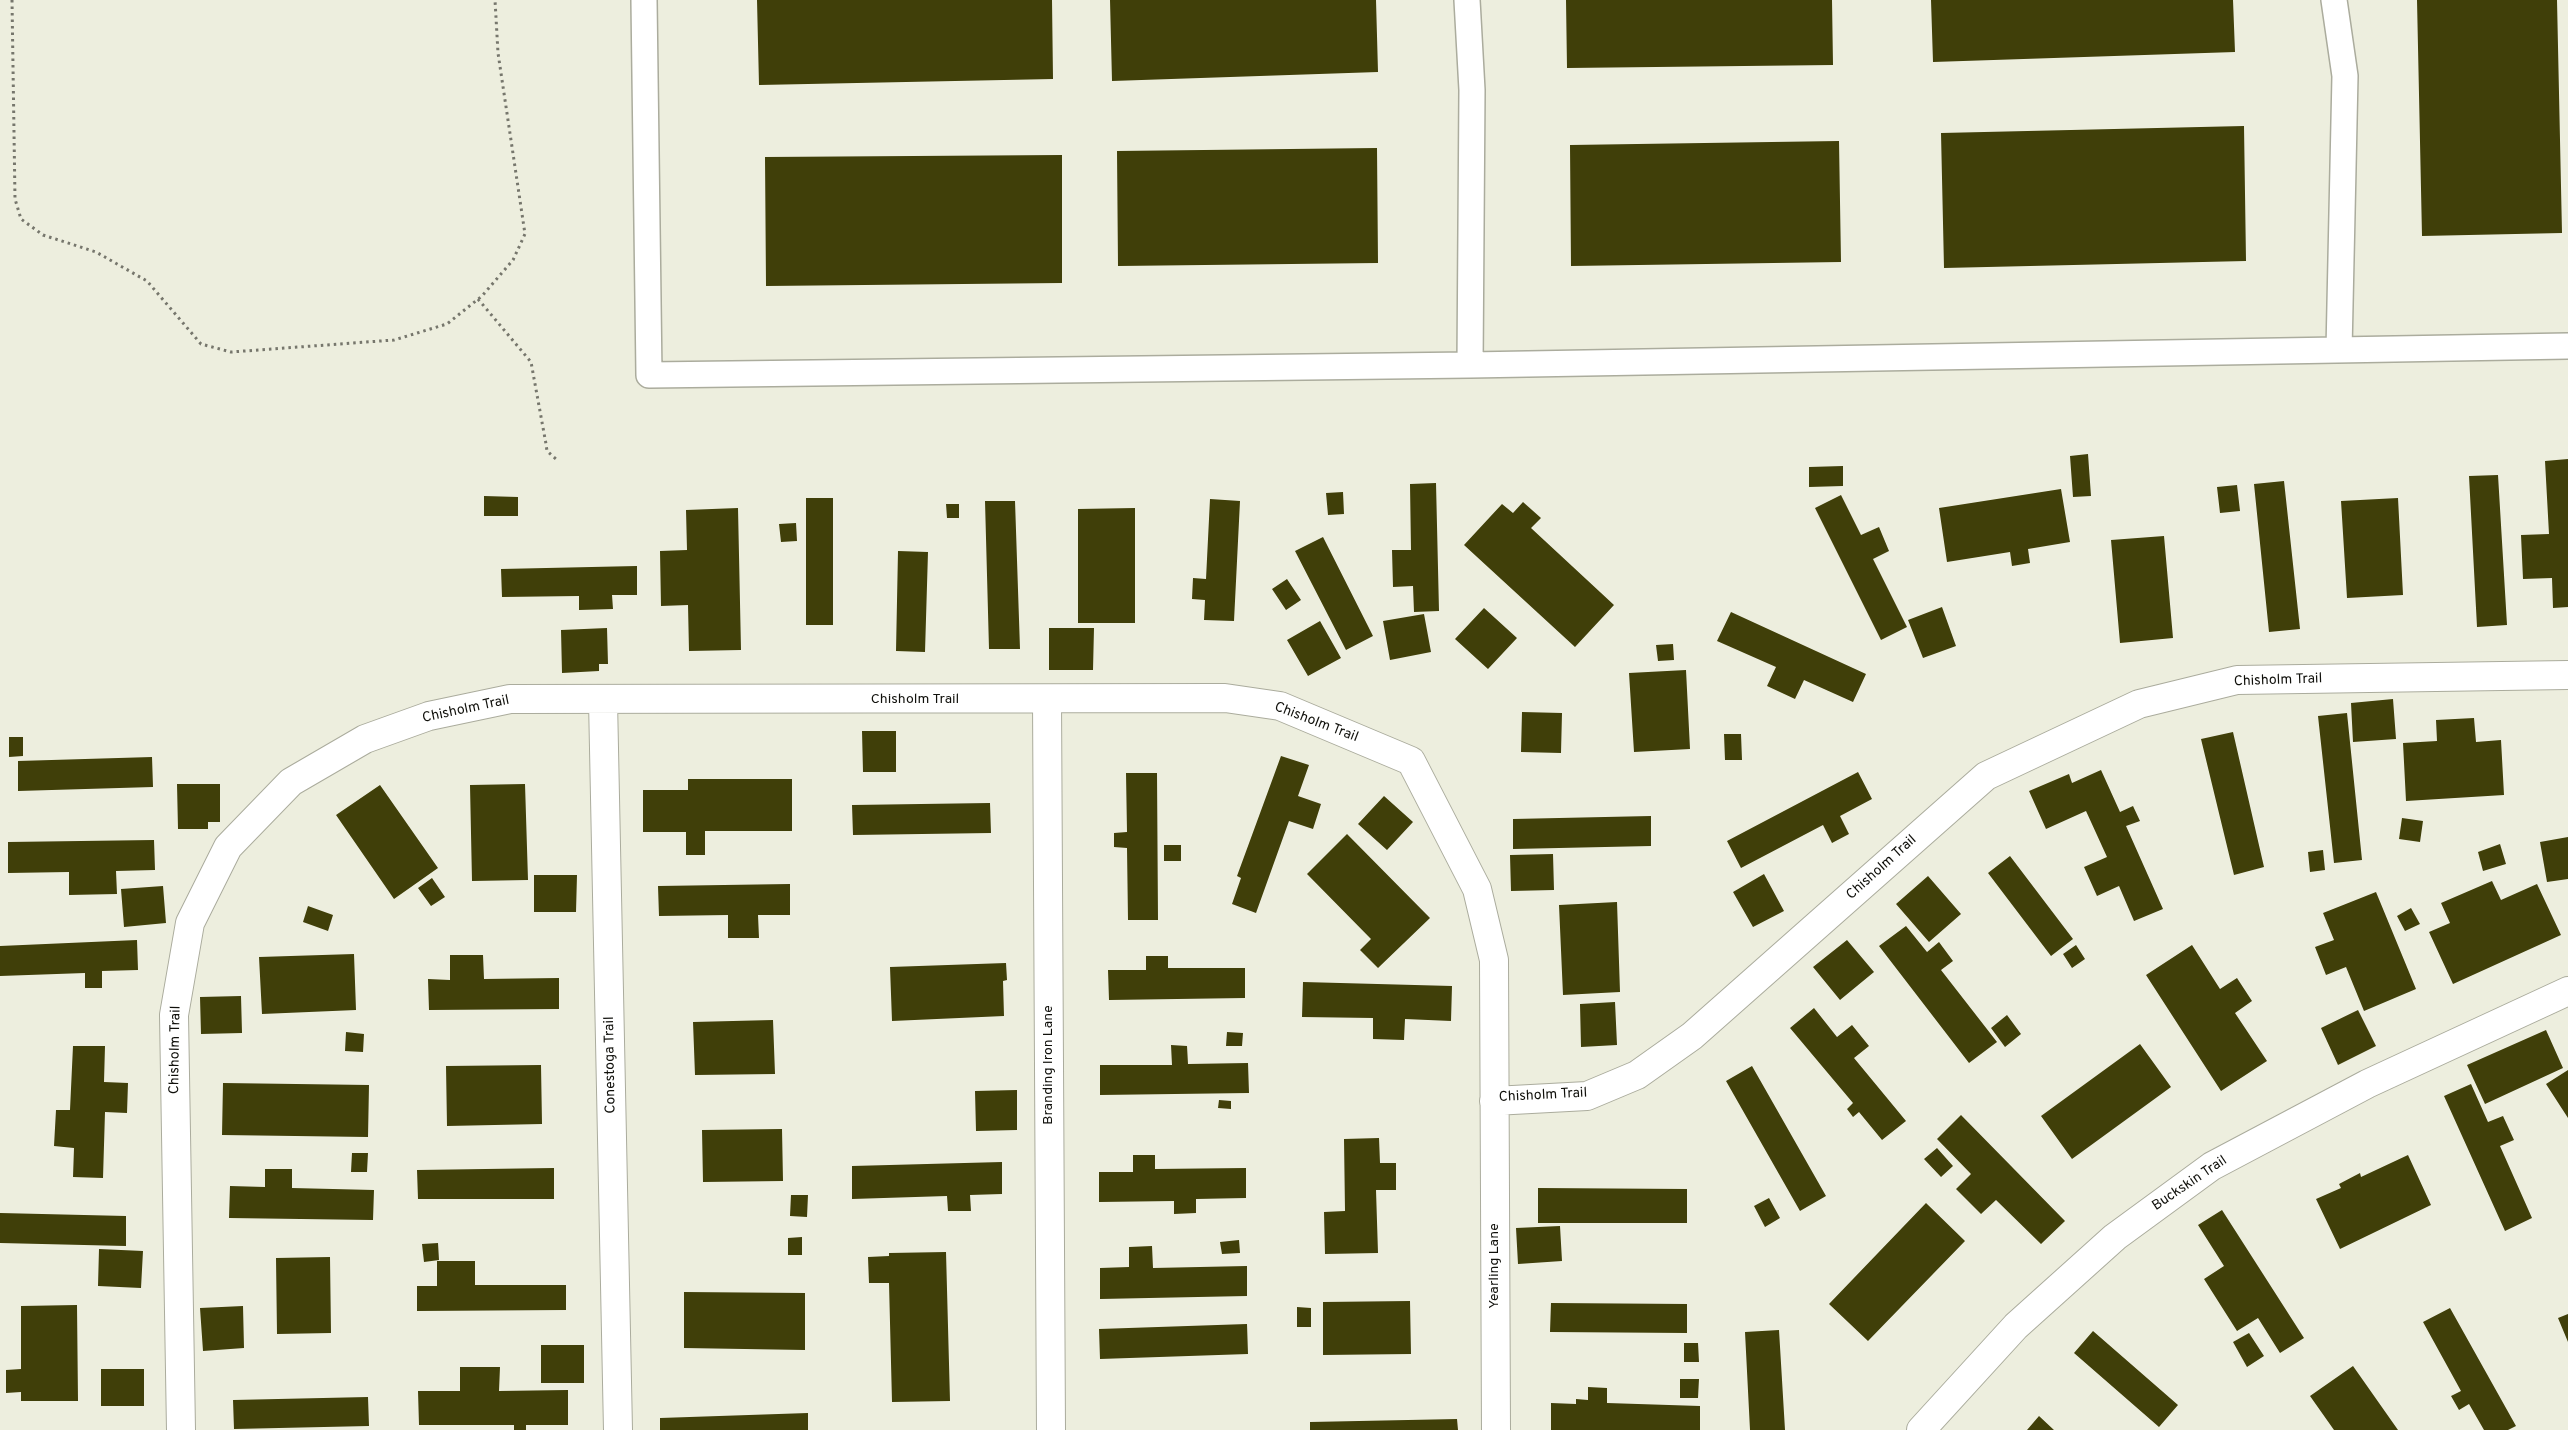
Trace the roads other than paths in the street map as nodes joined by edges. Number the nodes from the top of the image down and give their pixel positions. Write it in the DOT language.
graph roads {
  1 [pos="644,0"];
  2 [pos="1467,0"];
  3 [pos="2334,0"];
  4 [pos="2568,346"];
  5 [pos="2339,350"];
  6 [pos="1470,365"];
  7 [pos="2568,675"];
  8 [pos="603,700"];
  9 [pos="1047,700"];
  10 [pos="2568,991"];
  11 [pos="1494,1101"];
  12 [pos="180,1430"];
  13 [pos="618,1430"];
  14 [pos="1051,1430"];
  15 [pos="1496,1430"];
  16 [pos="1921,1430"];
  1 -- 6 [label="lane"];
  2 -- 6 [label="lane"];
  3 -- 5 [label="lane"];
  4 -- 5 [label="lane"];
  5 -- 6 [label="lane"];
  7 -- 11 [label="street, Chisholm Trail"];
  8 -- 9 [label="street, Chisholm Trail"];
  8 -- 12 [label="street, Chisholm Trail"];
  8 -- 13 [label="street, Conestoga Trail"];
  9 -- 11 [label="street, Chisholm Trail"];
  9 -- 14 [label="street, Branding Iron Lane"];
  10 -- 16 [label="street, Buckskin Trail"];
  11 -- 15 [label="street, Yearling Lane"];
}
